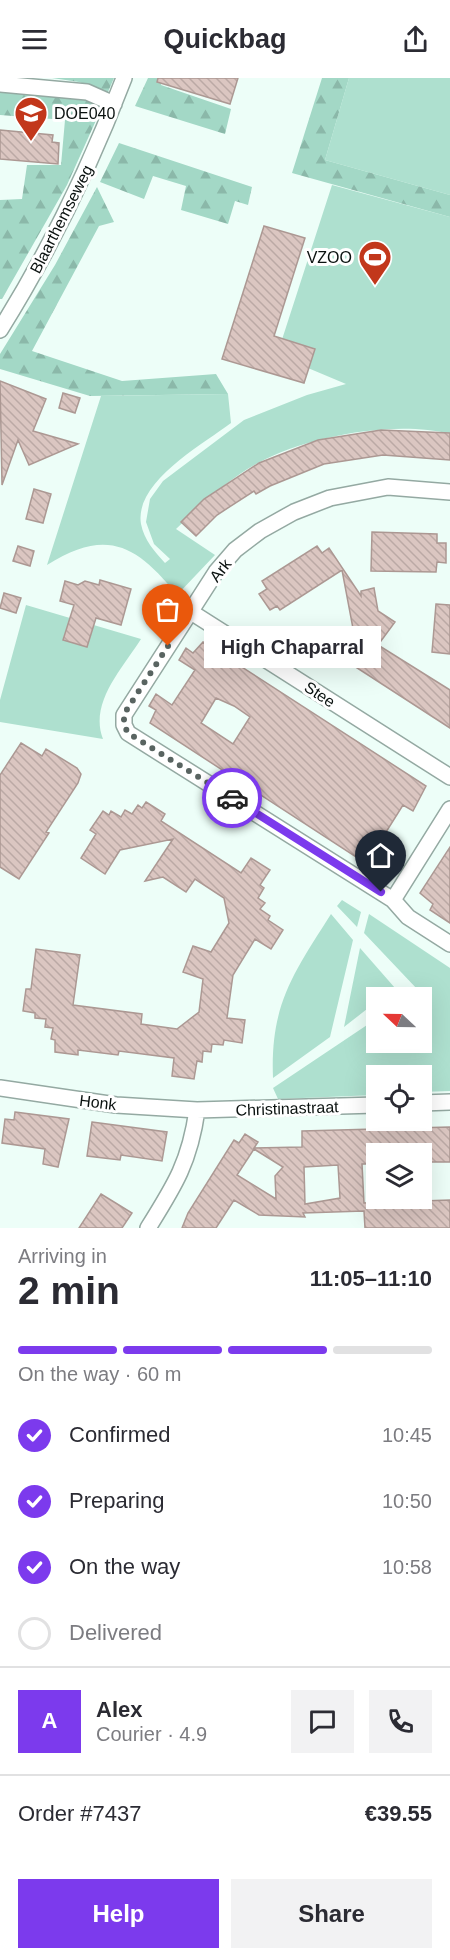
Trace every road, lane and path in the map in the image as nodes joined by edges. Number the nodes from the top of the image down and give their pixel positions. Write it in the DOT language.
graph roads {
  1 [pos="124,78"];
  2 [pos="0,84"];
  3 [pos="114,104"];
  4 [pos="0,330"];
  5 [pos="450,492"];
  6 [pos="190,612"];
  7 [pos="450,777"];
  8 [pos="450,809"];
  9 [pos="393,900"];
  10 [pos="450,944"];
  11 [pos="0,1088"];
  12 [pos="450,1102"];
  13 [pos="432,1103"];
  14 [pos="366,1105"];
  15 [pos="197,1110"];
  16 [pos="148,1228"];
  1 -- 3 [label="street, Blaarthemseweg"];
  2 -- 3 [label="street"];
  3 -- 4 [label="street, Blaarthemseweg"];
  5 -- 6 [label="street, Ark"];
  6 -- 7 [label="street, Stee"];
  6 -- 9 [label="street, Ark"];
  8 -- 9 [label="street"];
  9 -- 10 [label="street, Ark"];
  11 -- 15 [label="street, Honk"];
  12 -- 13 [label="street"];
  14 -- 15 [label="street, Christinastraat"];
  15 -- 16 [label="street"];
}
